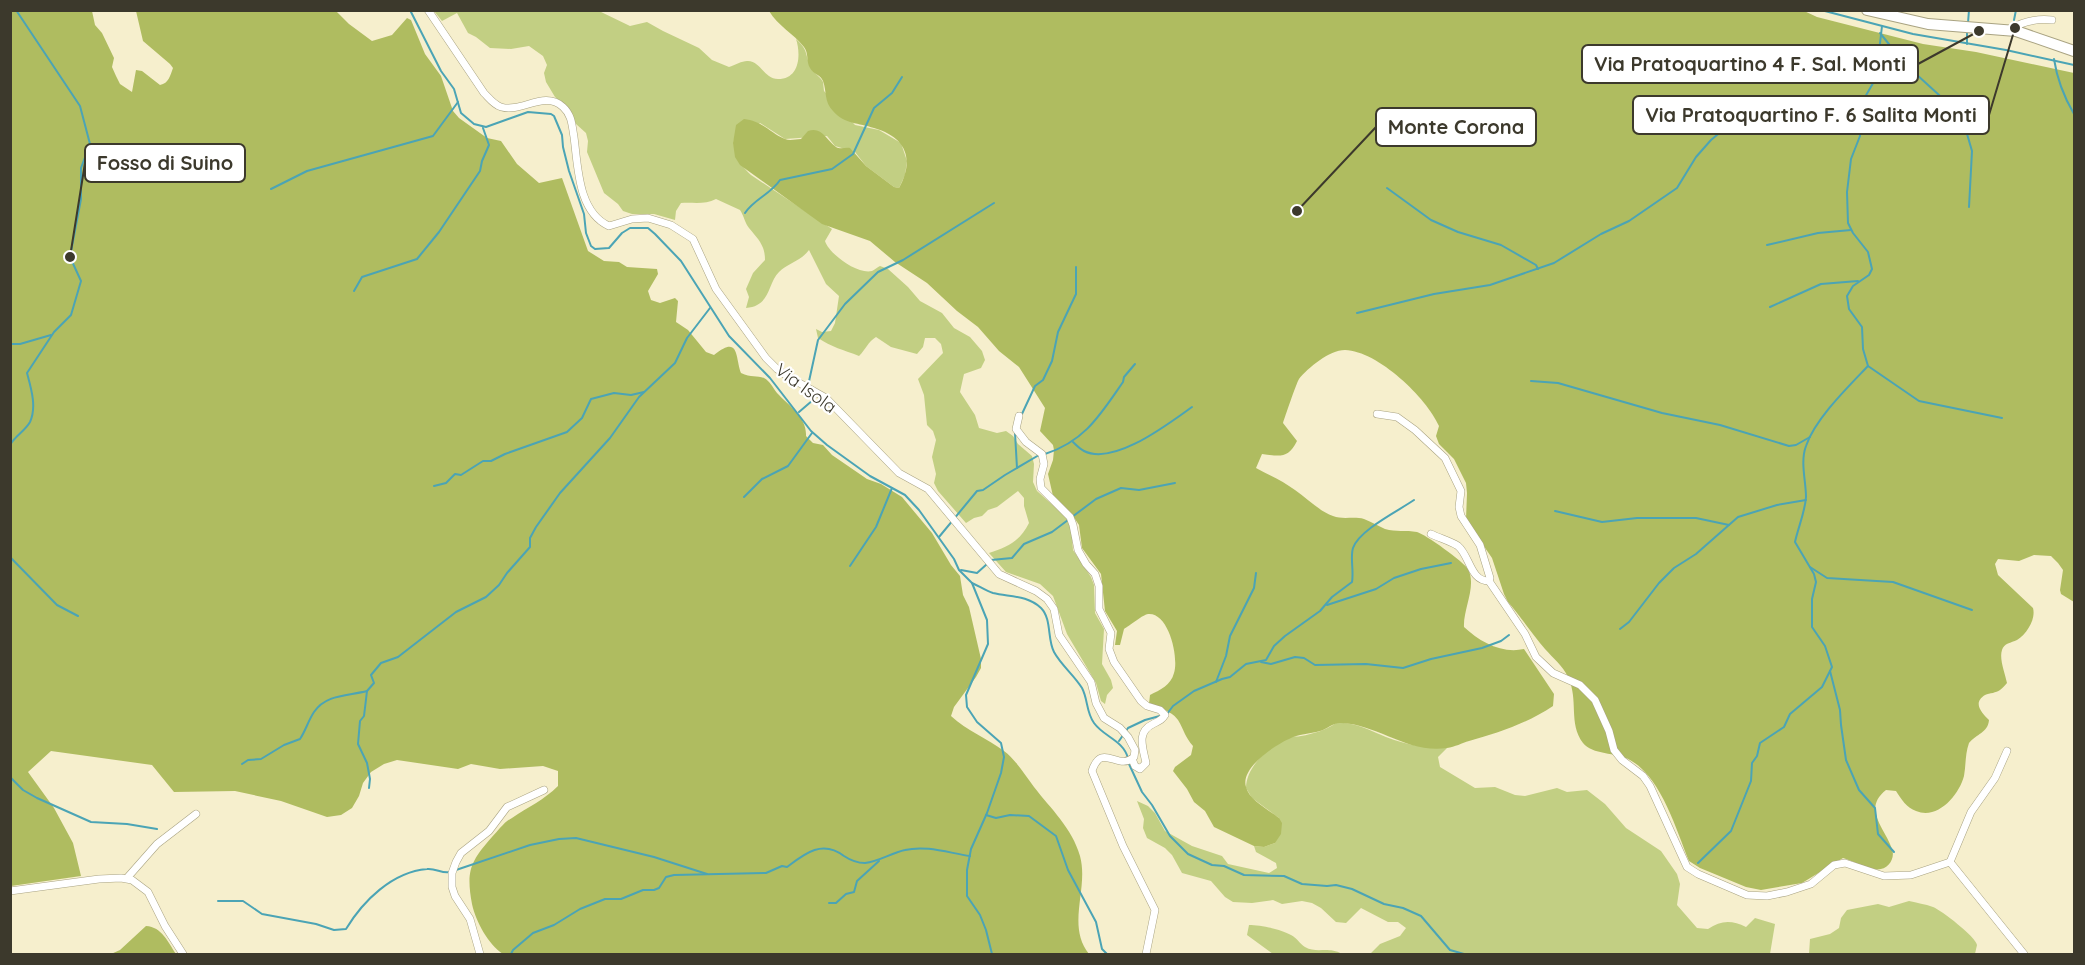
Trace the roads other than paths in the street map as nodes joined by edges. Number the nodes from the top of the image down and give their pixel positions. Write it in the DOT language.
graph roads {
  1 [pos="428,10"];
  2 [pos="1867,10"];
  3 [pos="2052,20"];
  4 [pos="2008,30"];
  5 [pos="2074,51"];
  6 [pos="1377,414"];
  7 [pos="1019,416"];
  8 [pos="1431,534"];
  9 [pos="1489,581"];
  10 [pos="2007,751"];
  11 [pos="1132,759"];
  12 [pos="544,789"];
  13 [pos="196,814"];
  14 [pos="1950,862"];
  15 [pos="127,878"];
  16 [pos="10,891"];
  17 [pos="183,954"];
  18 [pos="480,954"];
  19 [pos="1146,954"];
  20 [pos="2024,954"];
  1 -- 11 [label="street, Via Isola"];
  2 -- 4 [label="main road"];
  3 -- 4 [label="street"];
  4 -- 5 [label="main road"];
  6 -- 9 [label="street"];
  7 -- 11 [label="street"];
  8 -- 9 [label="street"];
  9 -- 14 [label="street"];
  10 -- 14 [label="street"];
  11 -- 19 [label="street"];
  12 -- 18 [label="street"];
  13 -- 15 [label="street"];
  14 -- 20 [label="street"];
  15 -- 16 [label="street"];
  15 -- 17 [label="street"];
}
